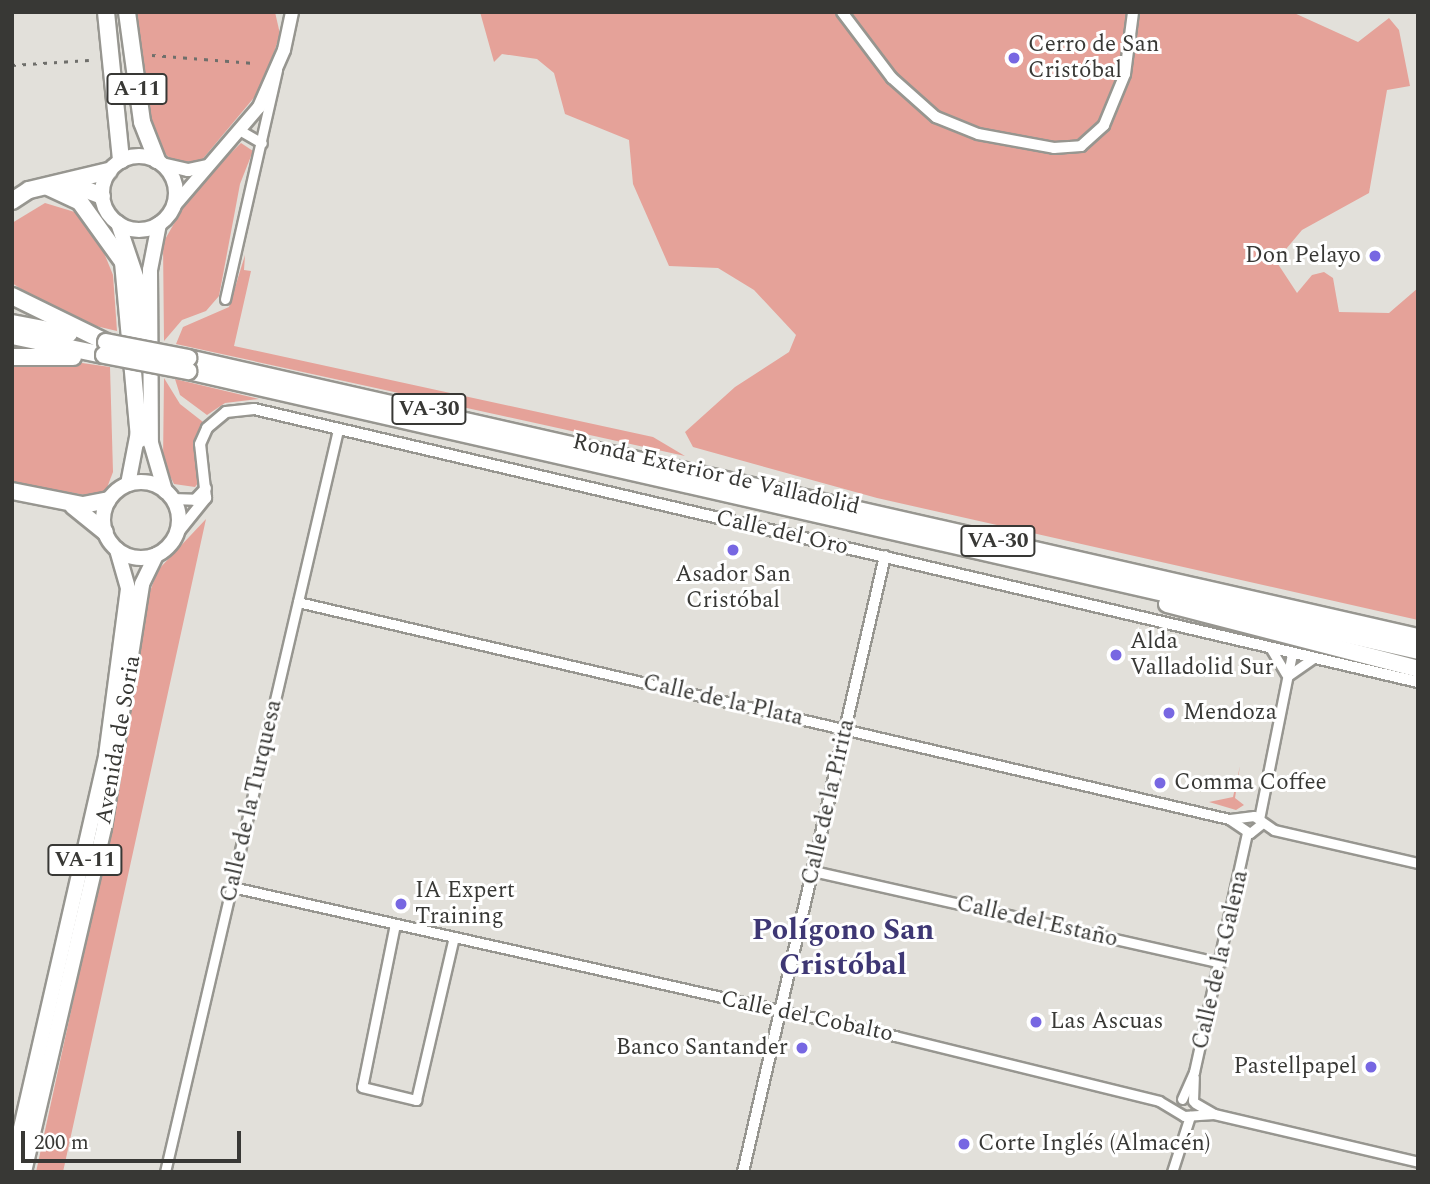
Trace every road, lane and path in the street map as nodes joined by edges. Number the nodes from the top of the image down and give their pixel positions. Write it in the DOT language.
graph roads {
  1 [pos="106,12"];
  2 [pos="127,12"];
  3 [pos="292,12"];
  4 [pos="842,12"];
  5 [pos="1133,12"];
  6 [pos="277,70"];
  7 [pos="242,131"];
  8 [pos="262,143"];
  9 [pos="160,162"];
  10 [pos="115,166"];
  11 [pos="207,166"];
  12 [pos="71,184"];
  13 [pos="48,187"];
  14 [pos="102,196"];
  15 [pos="12,201"];
  16 [pos="174,206"];
  17 [pos="118,223"];
  18 [pos="159,224"];
  19 [pos="12,296"];
  20 [pos="225,299"];
  21 [pos="12,323"];
  22 [pos="12,336"];
  23 [pos="105,348"];
  24 [pos="12,357"];
  25 [pos="338,430"];
  26 [pos="139,439"];
  27 [pos="707,481"];
  28 [pos="208,482"];
  29 [pos="128,484"];
  30 [pos="12,491"];
  31 [pos="169,495"];
  32 [pos="108,500"];
  33 [pos="68,503"];
  34 [pos="105,532"];
  35 [pos="176,535"];
  36 [pos="117,550"];
  37 [pos="156,555"];
  38 [pos="885,555"];
  39 [pos="1065,571"];
  40 [pos="299,602"];
  41 [pos="1289,606"];
  42 [pos="1418,628"];
  43 [pos="1418,637"];
  44 [pos="1271,649"];
  45 [pos="1418,651"];
  46 [pos="1292,654"];
  47 [pos="1312,659"];
  48 [pos="1418,669"];
  49 [pos="1286,680"];
  50 [pos="1418,682"];
  51 [pos="846,730"];
  52 [pos="1252,825"];
  53 [pos="1418,863"];
  54 [pos="813,871"];
  55 [pos="232,887"];
  56 [pos="395,924"];
  57 [pos="454,937"];
  58 [pos="1220,964"];
  59 [pos="780,1013"];
  60 [pos="1194,1072"];
  61 [pos="1194,1102"];
  62 [pos="1180,1106"];
  63 [pos="1214,1114"];
  64 [pos="1191,1115"];
  65 [pos="1179,1142"];
  66 [pos="1418,1162"];
  67 [pos="12,1167"];
  68 [pos="27,1168"];
  69 [pos="165,1172"];
  70 [pos="743,1172"];
  71 [pos="1172,1172"];
  1 -- 10 [label="highway, A-11"];
  2 -- 9 [label="highway, A-11"];
  3 -- 6 [label="main road"];
  4 -- 5 [label="street"];
  6 -- 7 [label="main road"];
  6 -- 8 [label="street"];
  7 -- 8 [label="street"];
  7 -- 11 [label="main road"];
  8 -- 20 [label="street"];
  9 -- 10 [label="highway"];
  9 -- 11 [label="main road"];
  9 -- 16 [label="highway"];
  10 -- 12 [label="highway"];
  10 -- 14 [label="highway"];
  11 -- 16 [label="main road"];
  12 -- 13 [label="highway"];
  12 -- 14 [label="highway"];
  13 -- 15 [label="highway"];
  13 -- 26 [label="highway"];
  14 -- 17 [label="highway"];
  16 -- 18 [label="highway"];
  17 -- 18 [label="highway"];
  17 -- 26 [label="highway"];
  18 -- 31 [label="highway"];
  19 -- 23 [label="highway"];
  21 -- 23 [label="highway, Ronda Exterior de Valladolid / VA-30"];
  22 -- 23 [label="highway, Ronda Exterior de Valladolid / VA-30"];
  23 -- 24 [label="highway"];
  23 -- 27 [label="highway, Ronda Exterior de Valladolid / VA-30, bridge"];
  25 -- 28 [label="street, Calle del Oro"];
  25 -- 38 [label="street, Calle del Oro"];
  25 -- 40 [label="street, Calle de la Turquesa"];
  26 -- 29 [label="highway"];
  27 -- 39 [label="highway, Ronda Exterior de Valladolid / VA-30"];
  27 -- 41 [label="highway, Ronda Exterior de Valladolid / VA-30"];
  28 -- 31 [label="street"];
  28 -- 35 [label="street"];
  29 -- 31 [label="highway"];
  29 -- 32 [label="highway"];
  30 -- 33 [label="highway"];
  31 -- 35 [label="highway"];
  32 -- 33 [label="highway"];
  32 -- 34 [label="highway"];
  33 -- 34 [label="highway"];
  34 -- 36 [label="highway, VA-11"];
  35 -- 37 [label="highway, VA-11"];
  36 -- 37 [label="highway"];
  36 -- 67 [label="highway, Avenida de Soria / VA-11"];
  37 -- 68 [label="highway, Avenida de Soria / VA-11"];
  38 -- 44 [label="street, Calle del Oro"];
  38 -- 51 [label="street, Calle de la Pirita"];
  39 -- 45 [label="highway, Ronda Exterior de Valladolid / VA-30"];
  39 -- 48 [label="highway"];
  40 -- 51 [label="street, Calle de la Plata"];
  40 -- 55 [label="street, Calle de la Turquesa"];
  41 -- 42 [label="highway"];
  41 -- 43 [label="highway, Ronda Exterior de Valladolid / VA-30"];
  44 -- 46 [label="street, Calle del Oro"];
  44 -- 49 [label="street"];
  46 -- 47 [label="street, Calle del Oro"];
  46 -- 49 [label="street"];
  47 -- 49 [label="street"];
  47 -- 50 [label="street, Calle del Oro"];
  49 -- 52 [label="street"];
  51 -- 52 [label="street, Calle de la Plata"];
  51 -- 54 [label="street, Calle de la Pirita"];
  52 -- 53 [label="street"];
  52 -- 58 [label="street, Calle de la Galena"];
  54 -- 58 [label="street, Calle del Estaño"];
  54 -- 59 [label="street, Calle de la Pirita"];
  55 -- 56 [label="street, Calle del Cobalto"];
  55 -- 69 [label="street, Calle de la Turquesa"];
  56 -- 57 [label="street, Calle del Cobalto"];
  56 -- 57 [label="street"];
  57 -- 59 [label="street, Calle del Cobalto"];
  58 -- 60 [label="street, Calle de la Galena"];
  59 -- 62 [label="street, Calle del Cobalto"];
  59 -- 70 [label="street, Calle de la Pirita"];
  60 -- 61 [label="street, Calle de la Galena"];
  60 -- 62 [label="street, Calle de la Galena"];
  61 -- 62 [label="street"];
  61 -- 63 [label="street"];
  61 -- 64 [label="street, Calle de la Galena"];
  62 -- 64 [label="street"];
  62 -- 65 [label="street, Calle de la Galena"];
  63 -- 64 [label="street"];
  63 -- 66 [label="street"];
  64 -- 65 [label="street, Calle de la Galena"];
  65 -- 71 [label="street, Calle de la Galena"];
}
